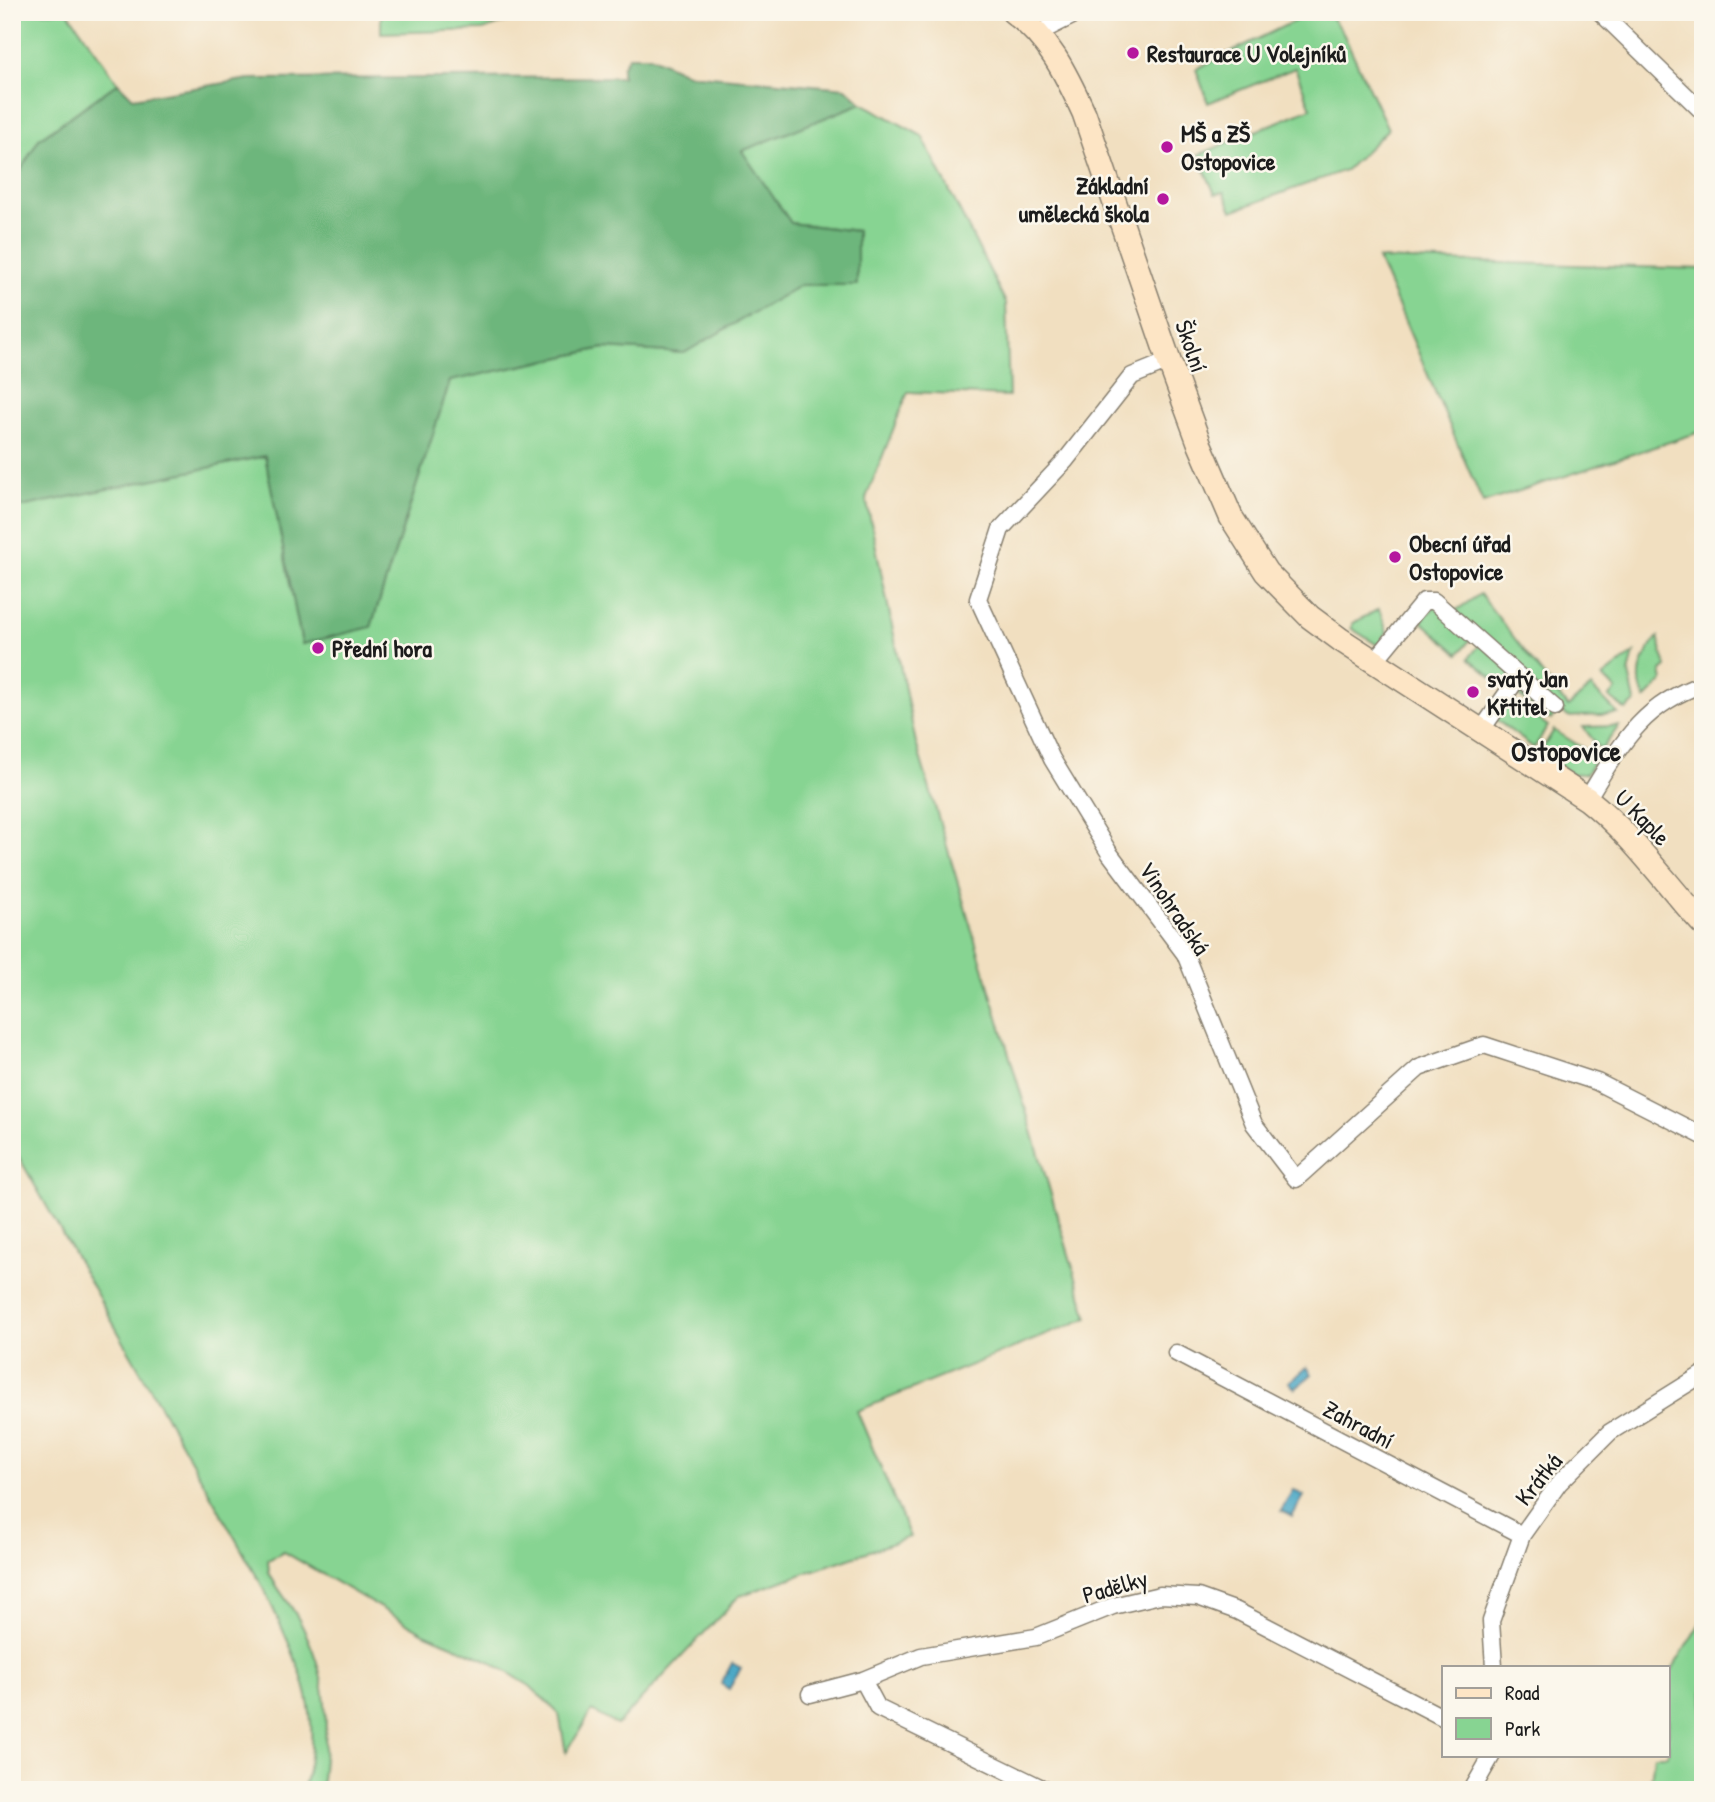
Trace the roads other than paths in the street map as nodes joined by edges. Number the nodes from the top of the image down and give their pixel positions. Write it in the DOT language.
graph roads {
  1 [pos="1013,12"];
  2 [pos="1080,12"];
  3 [pos="1600,12"];
  4 [pos="1038,33"];
  5 [pos="1703,112"];
  6 [pos="1169,360"];
  7 [pos="1374,662"];
  8 [pos="1519,676"];
  9 [pos="1703,684"];
  10 [pos="1555,708"];
  11 [pos="1487,722"];
  12 [pos="1587,799"];
  13 [pos="1703,924"];
  14 [pos="1703,1136"];
  15 [pos="1176,1353"];
  16 [pos="1703,1374"];
  17 [pos="1522,1535"];
  18 [pos="1494,1666"];
  19 [pos="863,1680"];
  20 [pos="810,1694"];
  21 [pos="1442,1717"];
  22 [pos="1491,1756"];
  23 [pos="1046,1790"];
  24 [pos="1472,1790"];
  1 -- 4 [label="street, Školní"];
  2 -- 4 [label="street"];
  3 -- 5 [label="street"];
  4 -- 6 [label="street, Školní"];
  6 -- 7 [label="street, Školní"];
  6 -- 14 [label="street, Vinohradská"];
  7 -- 8 [label="street"];
  7 -- 12 [label="street, U Kaple"];
  8 -- 10 [label="street"];
  8 -- 11 [label="street"];
  9 -- 12 [label="street"];
  12 -- 13 [label="street, U Kaple"];
  15 -- 17 [label="street, Zahradní"];
  16 -- 17 [label="street, Krátká"];
  17 -- 18 [label="street, Krátká"];
  19 -- 20 [label="street, Padělky"];
  19 -- 21 [label="street, Padělky"];
  19 -- 23 [label="street"];
  22 -- 24 [label="street"];
}
